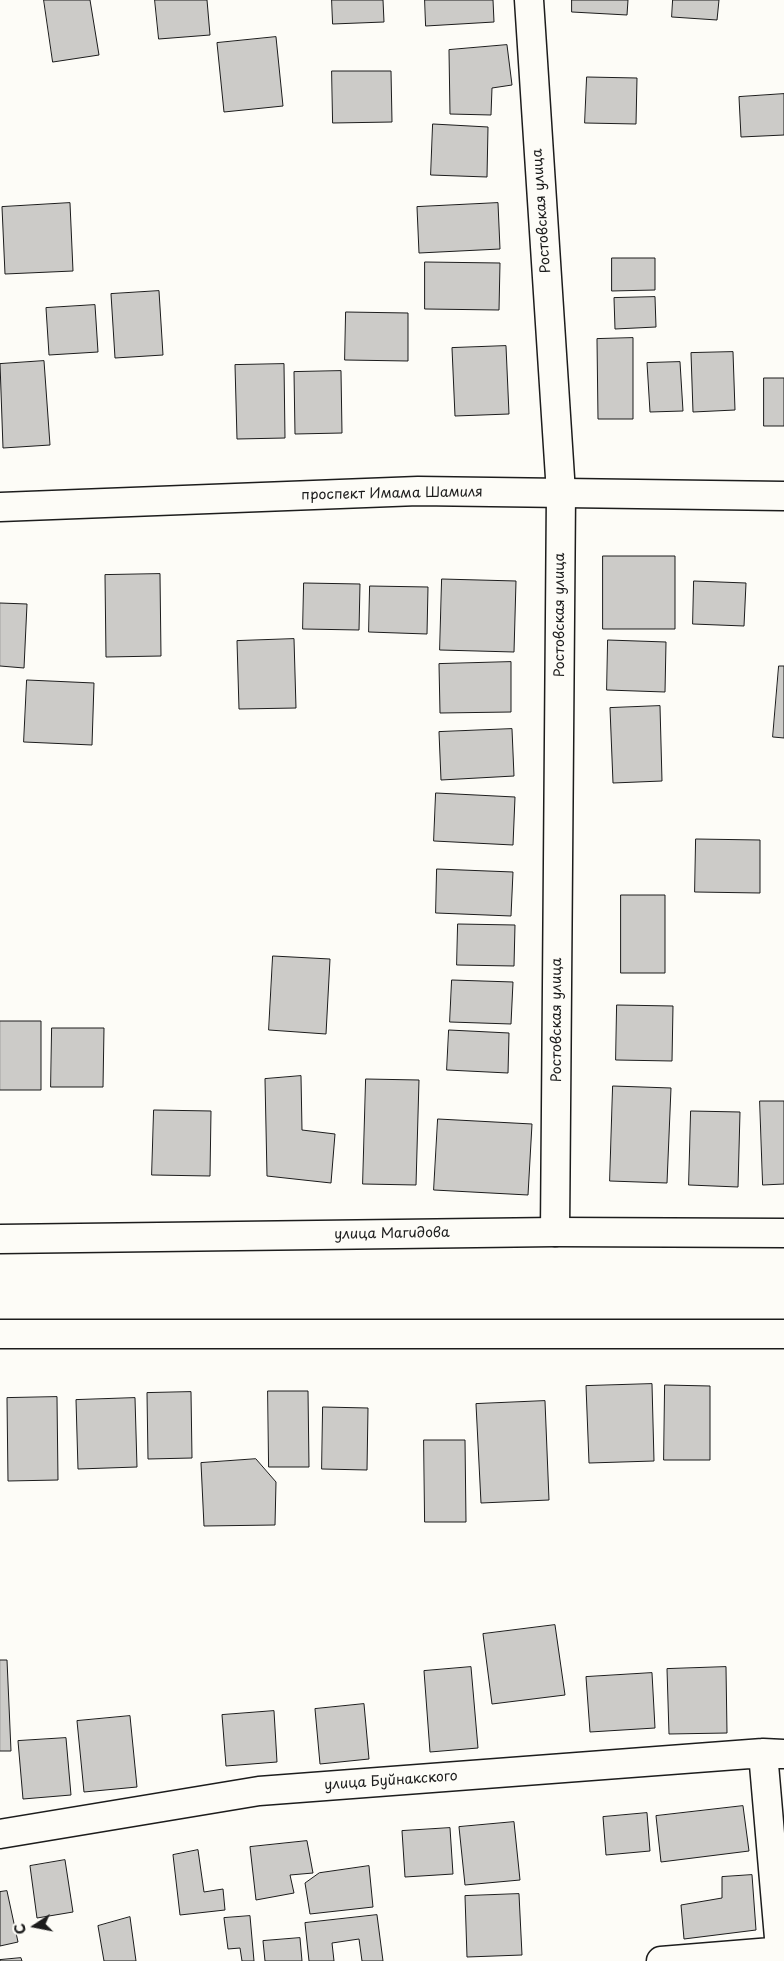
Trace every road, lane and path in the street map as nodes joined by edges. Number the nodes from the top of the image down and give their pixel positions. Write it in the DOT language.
graph roads {
  1 [pos="529,0"];
  2 [pos="561,493"];
  3 [pos="784,496"];
  4 [pos="0,507"];
  5 [pos="555,1232"];
  6 [pos="784,1233"];
  7 [pos="0,1239"];
  8 [pos="0,1334"];
  9 [pos="784,1334"];
  10 [pos="774,1753"];
  11 [pos="0,1834"];
  12 [pos="782,1954"];
  13 [pos="661,1961"];
  1 -- 2 [label="main road, Ростовская улица"];
  2 -- 3 [label="main road, проспект Имама Шамиля"];
  2 -- 4 [label="main road, проспект Имама Шамиля"];
  2 -- 5 [label="main road, Ростовская улица"];
  5 -- 6 [label="main road, улица Магидова"];
  5 -- 7 [label="main road, улица Магидова"];
  8 -- 9 [label="main road"];
  10 -- 11 [label="main road, улица Буйнакского"];
  10 -- 12 [label="main road"];
  12 -- 13 [label="main road"];
}
